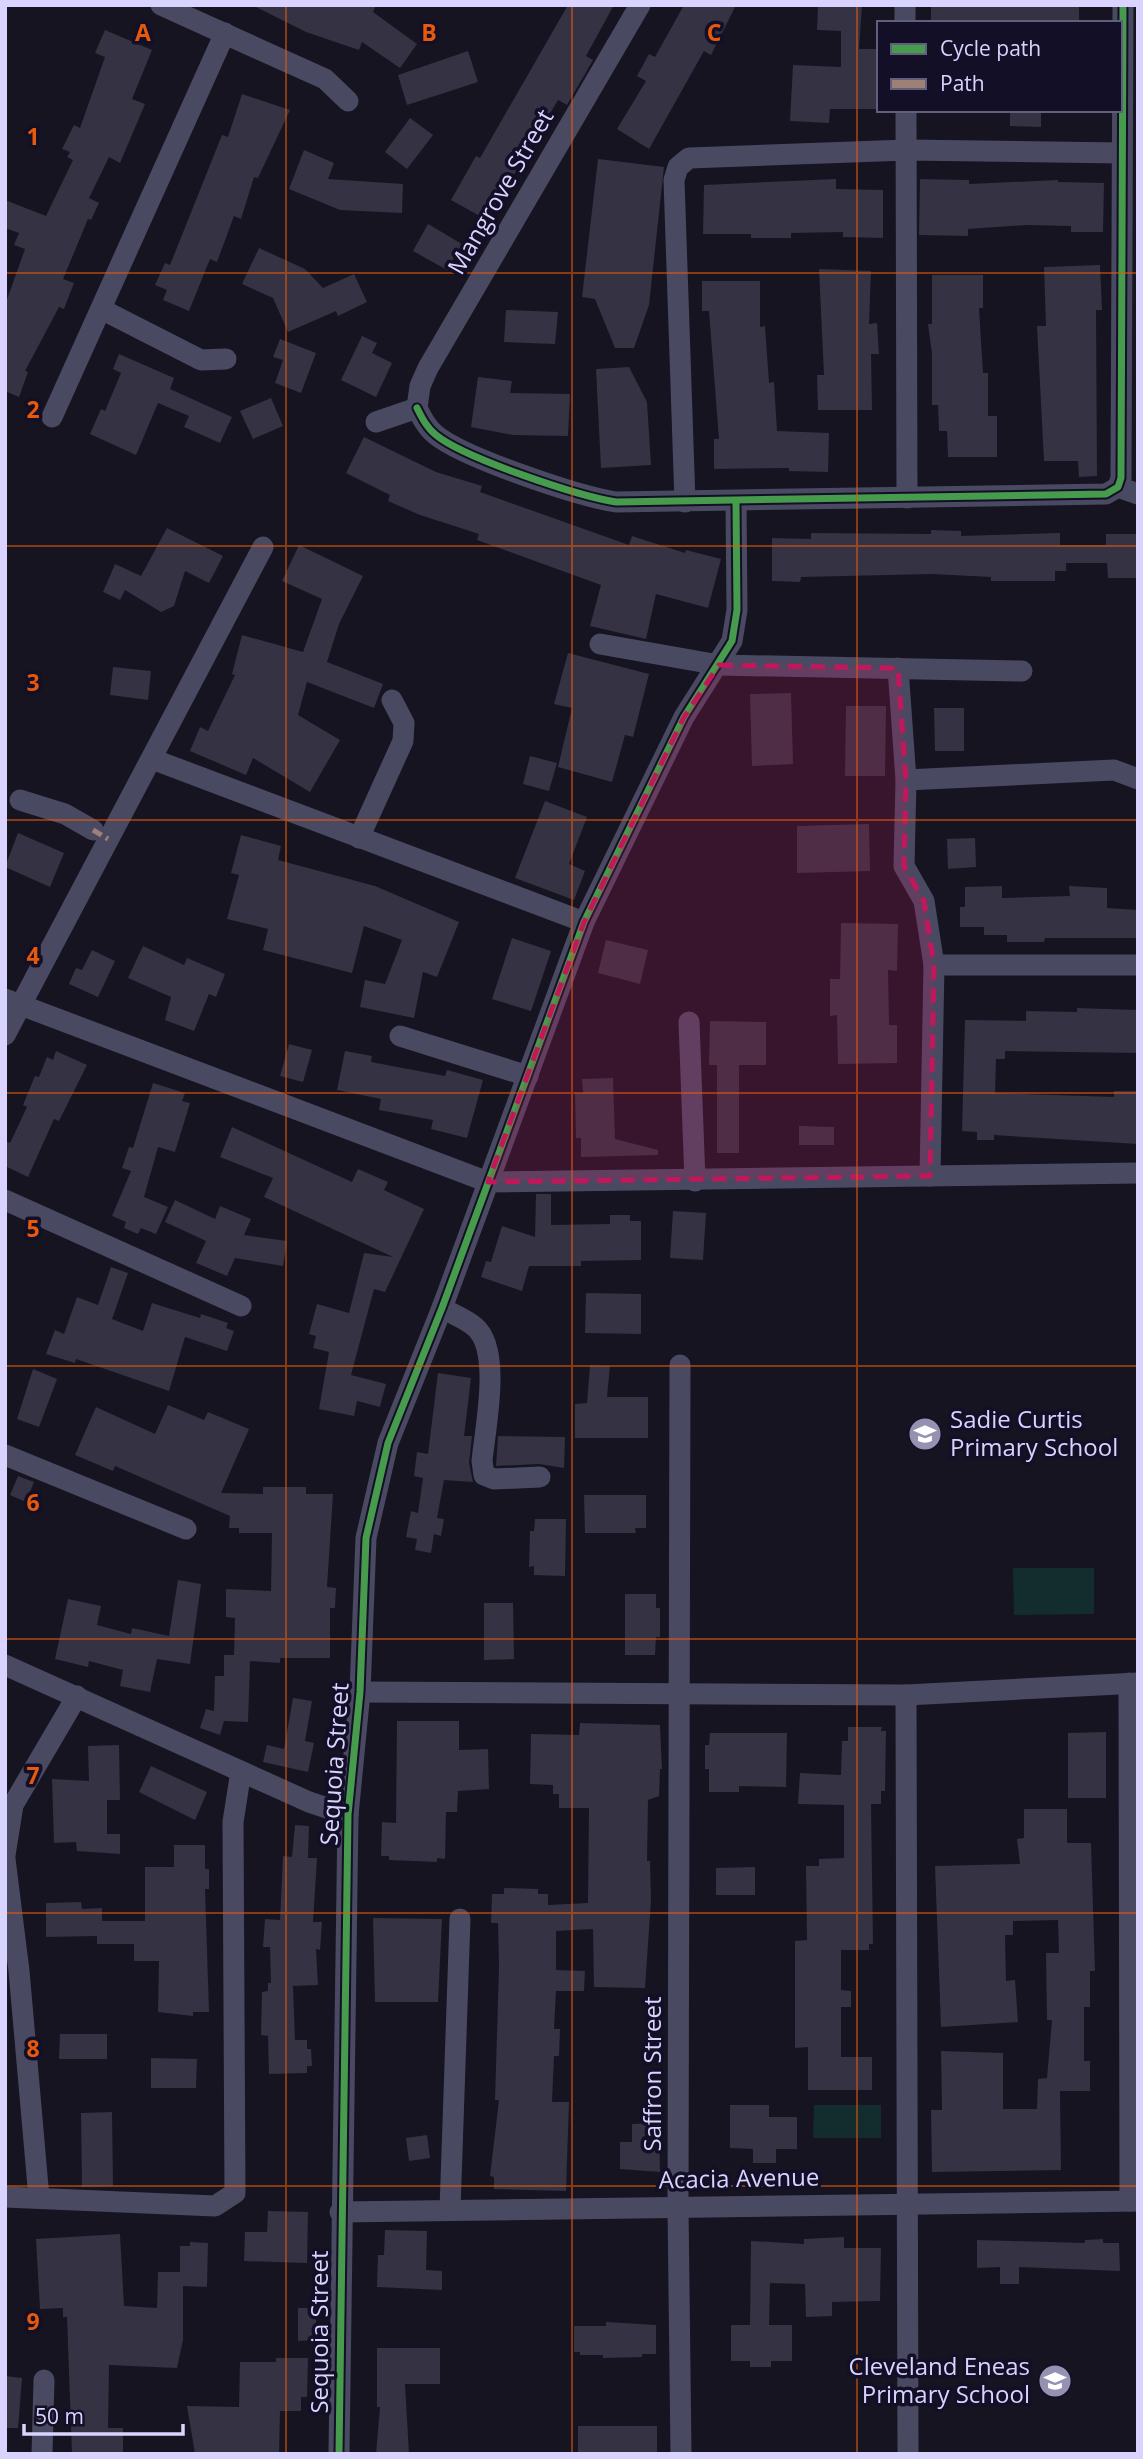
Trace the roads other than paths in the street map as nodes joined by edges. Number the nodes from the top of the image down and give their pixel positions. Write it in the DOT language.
graph roads {
  1 [pos="161,5"];
  2 [pos="640,5"];
  3 [pos="1124,5"];
  4 [pos="225,33"];
  5 [pos="348,102"];
  6 [pos="906,112"];
  7 [pos="907,150"];
  8 [pos="1122,153"];
  9 [pos="1129,289"];
  10 [pos="101,309"];
  11 [pos="226,359"];
  12 [pos="417,408"];
  13 [pos="52,417"];
  14 [pos="376,422"];
  15 [pos="1128,491"];
  16 [pos="907,498"];
  17 [pos="685,502"];
  18 [pos="736,502"];
  19 [pos="263,547"];
  20 [pos="600,644"];
  21 [pos="719,665"];
  22 [pos="898,668"];
  23 [pos="1023,671"];
  24 [pos="392,700"];
  25 [pos="152,759"];
  26 [pos="1138,779"];
  27 [pos="906,780"];
  28 [pos="20,800"];
  29 [pos="93,830"];
  30 [pos="359,838"];
  31 [pos="584,922"];
  32 [pos="934,965"];
  33 [pos="1138,965"];
  34 [pos="12,1002"];
  35 [pos="689,1022"];
  36 [pos="5,1035"];
  37 [pos="400,1036"];
  38 [pos="528,1076"];
  39 [pos="1138,1173"];
  40 [pos="930,1176"];
  41 [pos="695,1181"];
  42 [pos="488,1182"];
  43 [pos="5,1200"];
  44 [pos="241,1306"];
  45 [pos="442,1308"];
  46 [pos="680,1365"];
  47 [pos="5,1455"];
  48 [pos="540,1477"];
  49 [pos="186,1529"];
  50 [pos="5,1665"];
  51 [pos="1133,1683"];
  52 [pos="360,1692"];
  53 [pos="680,1695"];
  54 [pos="906,1695"];
  55 [pos="77,1696"];
  56 [pos="241,1771"];
  57 [pos="348,1815"];
  58 [pos="5,1857"];
  59 [pos="460,1919"];
  60 [pos="5,2197"];
  61 [pos="38,2198"];
  62 [pos="1134,2201"];
  63 [pos="909,2204"];
  64 [pos="679,2205"];
  65 [pos="450,2210"];
  66 [pos="340,2212"];
  67 [pos="44,2381"];
  68 [pos="42,2454"];
  69 [pos="339,2454"];
  70 [pos="681,2454"];
  71 [pos="908,2454"];
  1 -- 4 [label="street"];
  2 -- 12 [label="street, Mangrove Street"];
  3 -- 8 [label="street"];
  4 -- 5 [label="street"];
  4 -- 10 [label="street"];
  6 -- 7 [label="street"];
  7 -- 8 [label="street"];
  7 -- 16 [label="street"];
  7 -- 17 [label="street"];
  8 -- 9 [label="street"];
  9 -- 15 [label="street"];
  10 -- 11 [label="street"];
  10 -- 13 [label="street"];
  12 -- 14 [label="street"];
  12 -- 17 [label="street"];
  15 -- 16 [label="street"];
  16 -- 18 [label="street"];
  17 -- 18 [label="street"];
  18 -- 21 [label="street, Sequoia Street"];
  19 -- 25 [label="street"];
  20 -- 21 [label="street"];
  21 -- 22 [label="street"];
  21 -- 31 [label="street, Sequoia Street"];
  22 -- 23 [label="street"];
  22 -- 27 [label="street"];
  24 -- 30 [label="street"];
  25 -- 30 [label="street"];
  25 -- 34 [label="street"];
  26 -- 27 [label="street"];
  27 -- 32 [label="street"];
  28 -- 29 [label="street"];
  30 -- 31 [label="street"];
  31 -- 38 [label="street, Sequoia Street"];
  32 -- 33 [label="street"];
  32 -- 40 [label="street"];
  34 -- 36 [label="street"];
  34 -- 42 [label="street"];
  35 -- 41 [label="street"];
  37 -- 38 [label="street"];
  38 -- 42 [label="street, Sequoia Street"];
  39 -- 40 [label="street"];
  40 -- 41 [label="street"];
  41 -- 42 [label="street"];
  42 -- 45 [label="street, Sequoia Street"];
  43 -- 44 [label="street"];
  45 -- 48 [label="street"];
  45 -- 52 [label="street, Sequoia Street"];
  46 -- 53 [label="street, Saffron Street"];
  47 -- 49 [label="street"];
  50 -- 55 [label="street"];
  51 -- 54 [label="street"];
  51 -- 62 [label="street"];
  52 -- 53 [label="street"];
  52 -- 57 [label="street, Sequoia Street"];
  53 -- 54 [label="street"];
  53 -- 64 [label="street, Saffron Street"];
  54 -- 63 [label="street"];
  55 -- 56 [label="street"];
  55 -- 58 [label="street"];
  56 -- 57 [label="street"];
  56 -- 61 [label="street"];
  57 -- 66 [label="street, Sequoia Street"];
  58 -- 61 [label="street"];
  59 -- 65 [label="street"];
  60 -- 61 [label="street"];
  62 -- 63 [label="street, Acacia Avenue"];
  63 -- 64 [label="street, Acacia Avenue"];
  63 -- 71 [label="street"];
  64 -- 65 [label="street, Acacia Avenue"];
  64 -- 70 [label="street, Saffron Street"];
  65 -- 66 [label="street, Acacia Avenue"];
  66 -- 69 [label="street, Sequoia Street"];
  67 -- 68 [label="street"];
}
